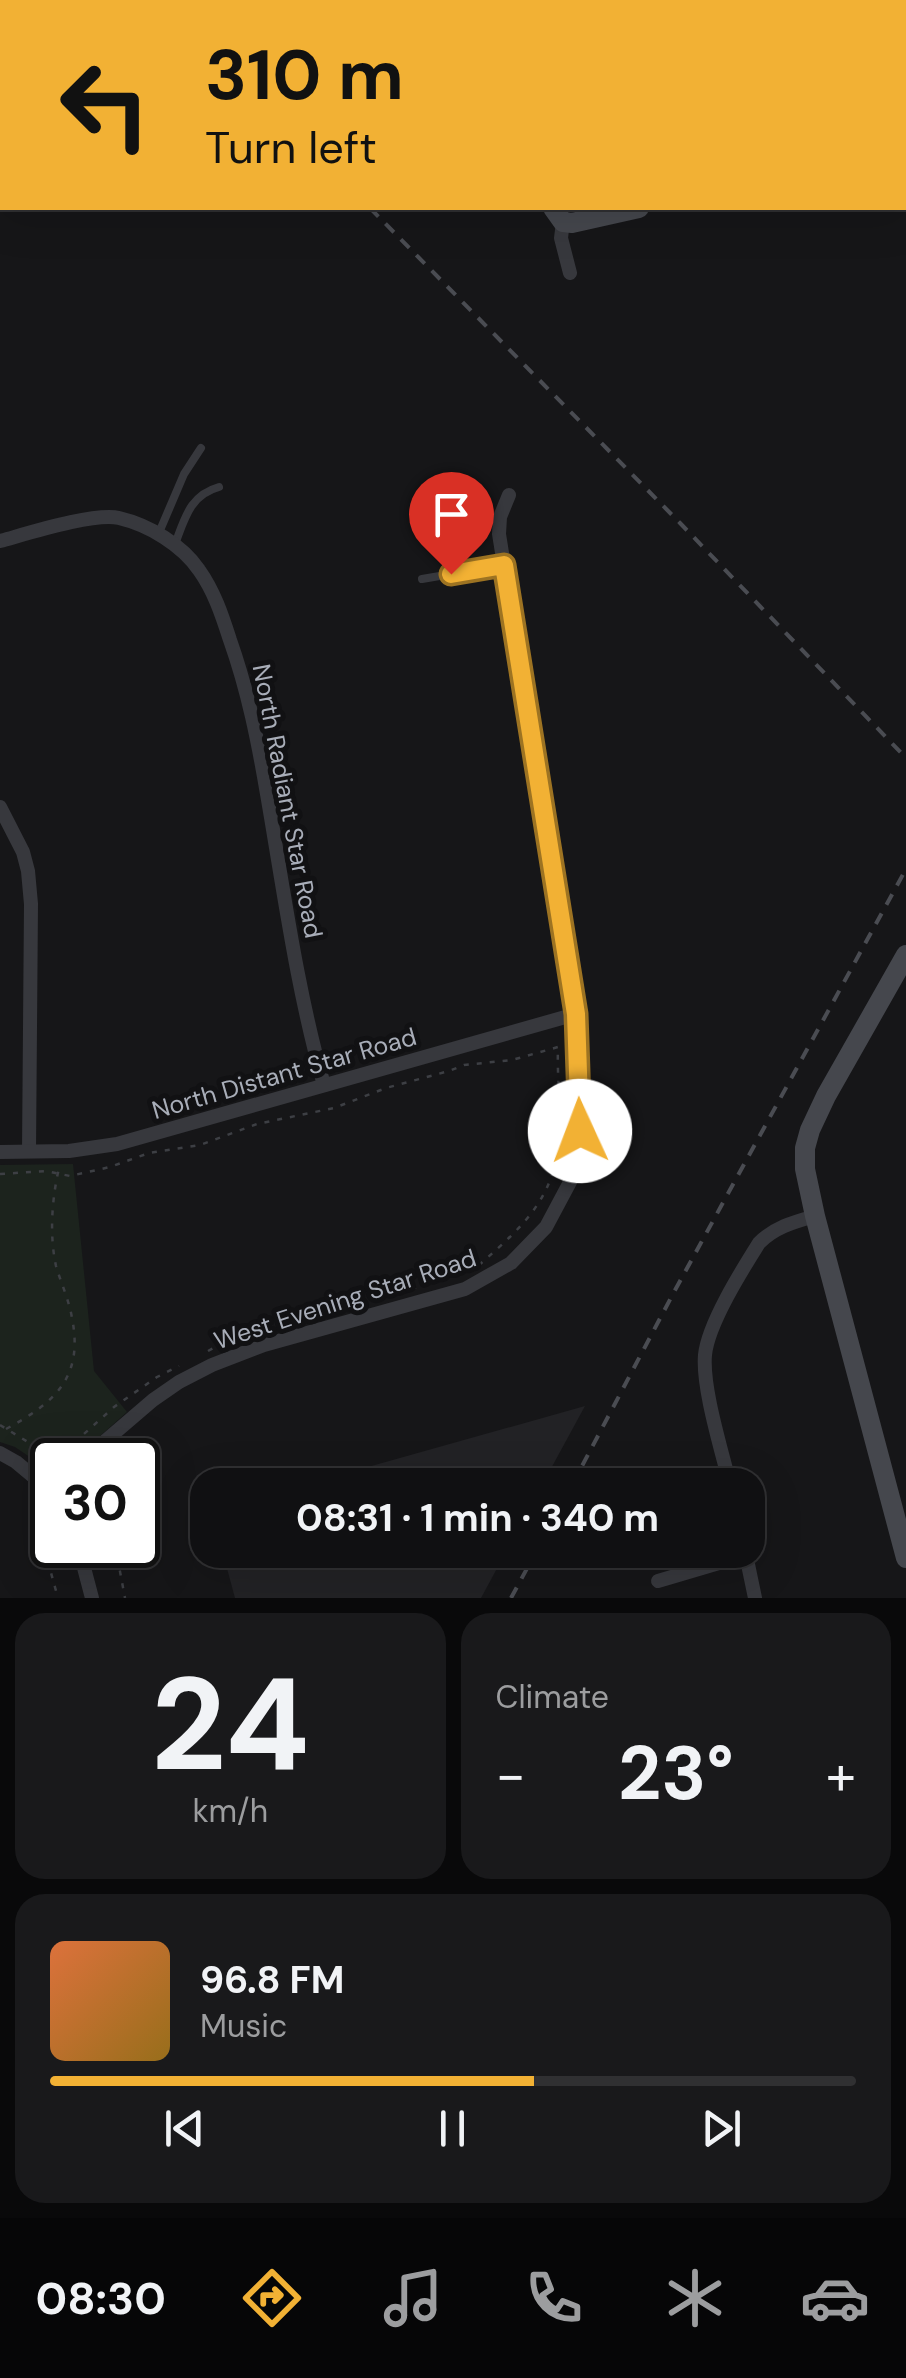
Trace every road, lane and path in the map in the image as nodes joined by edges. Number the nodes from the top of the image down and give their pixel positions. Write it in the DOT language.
graph roads {
  1 [pos="631,210"];
  2 [pos="558,215"];
  3 [pos="570,273"];
  4 [pos="202,448"];
  5 [pos="218,487"];
  6 [pos="508,496"];
  7 [pos="158,535"];
  8 [pos="0,541"];
  9 [pos="175,544"];
  10 [pos="504,565"];
  11 [pos="422,580"];
  12 [pos="0,807"];
  13 [pos="906,955"];
  14 [pos="576,1014"];
  15 [pos="324,1085"];
  16 [pos="63,1151"];
  17 [pos="0,1152"];
  18 [pos="28,1152"];
  19 [pos="0,1174"];
  20 [pos="57,1174"];
  21 [pos="815,1216"];
  22 [pos="475,1268"];
  23 [pos="424,1286"];
  24 [pos="348,1307"];
  25 [pos="312,1320"];
  26 [pos="209,1350"];
  27 [pos="186,1364"];
  28 [pos="0,1425"];
  29 [pos="6,1428"];
  30 [pos="79,1438"];
  31 [pos="109,1438"];
  32 [pos="30,1443"];
  33 [pos="0,1453"];
  34 [pos="726,1468"];
  35 [pos="30,1473"];
  36 [pos="906,1558"];
  37 [pos="50,1568"];
  38 [pos="84,1568"];
  39 [pos="120,1568"];
  40 [pos="698,1568"];
  41 [pos="749,1568"];
  42 [pos="658,1581"];
  43 [pos="58,1598"];
  44 [pos="92,1598"];
  45 [pos="126,1598"];
  46 [pos="756,1598"];
  1 -- 2 [label="street"];
  2 -- 3 [label="street"];
  4 -- 7 [label="lane"];
  5 -- 9 [label="lane"];
  6 -- 10 [label="street, West Evening Star Road"];
  7 -- 8 [label="street, North Radiant Star Road"];
  7 -- 9 [label="street, North Radiant Star Road"];
  9 -- 15 [label="street, North Radiant Star Road"];
  10 -- 11 [label="lane"];
  10 -- 14 [label="street, West Evening Star Road"];
  12 -- 18 [label="street"];
  13 -- 21 [label="street"];
  14 -- 15 [label="street, North Distant Star Road"];
  14 -- 31 [label="street, West Evening Star Road"];
  15 -- 16 [label="street, North Distant Star Road"];
  16 -- 18 [label="street, North Distant Star Road"];
  16 -- 20 [label="path"];
  17 -- 18 [label="street, North Distant Star Road"];
  19 -- 20 [label="path"];
  20 -- 22 [label="path"];
  20 -- 29 [label="path"];
  21 -- 34 [label="street"];
  21 -- 36 [label="street"];
  23 -- 24 [label="path"];
  25 -- 26 [label="path"];
  27 -- 30 [label="path"];
  28 -- 29 [label="path"];
  29 -- 32 [label="path"];
  33 -- 35 [label="street"];
  37 -- 43 [label="path"];
  38 -- 44 [label="street"];
  39 -- 45 [label="path"];
  40 -- 42 [label="street"];
  41 -- 46 [label="street"];
}
